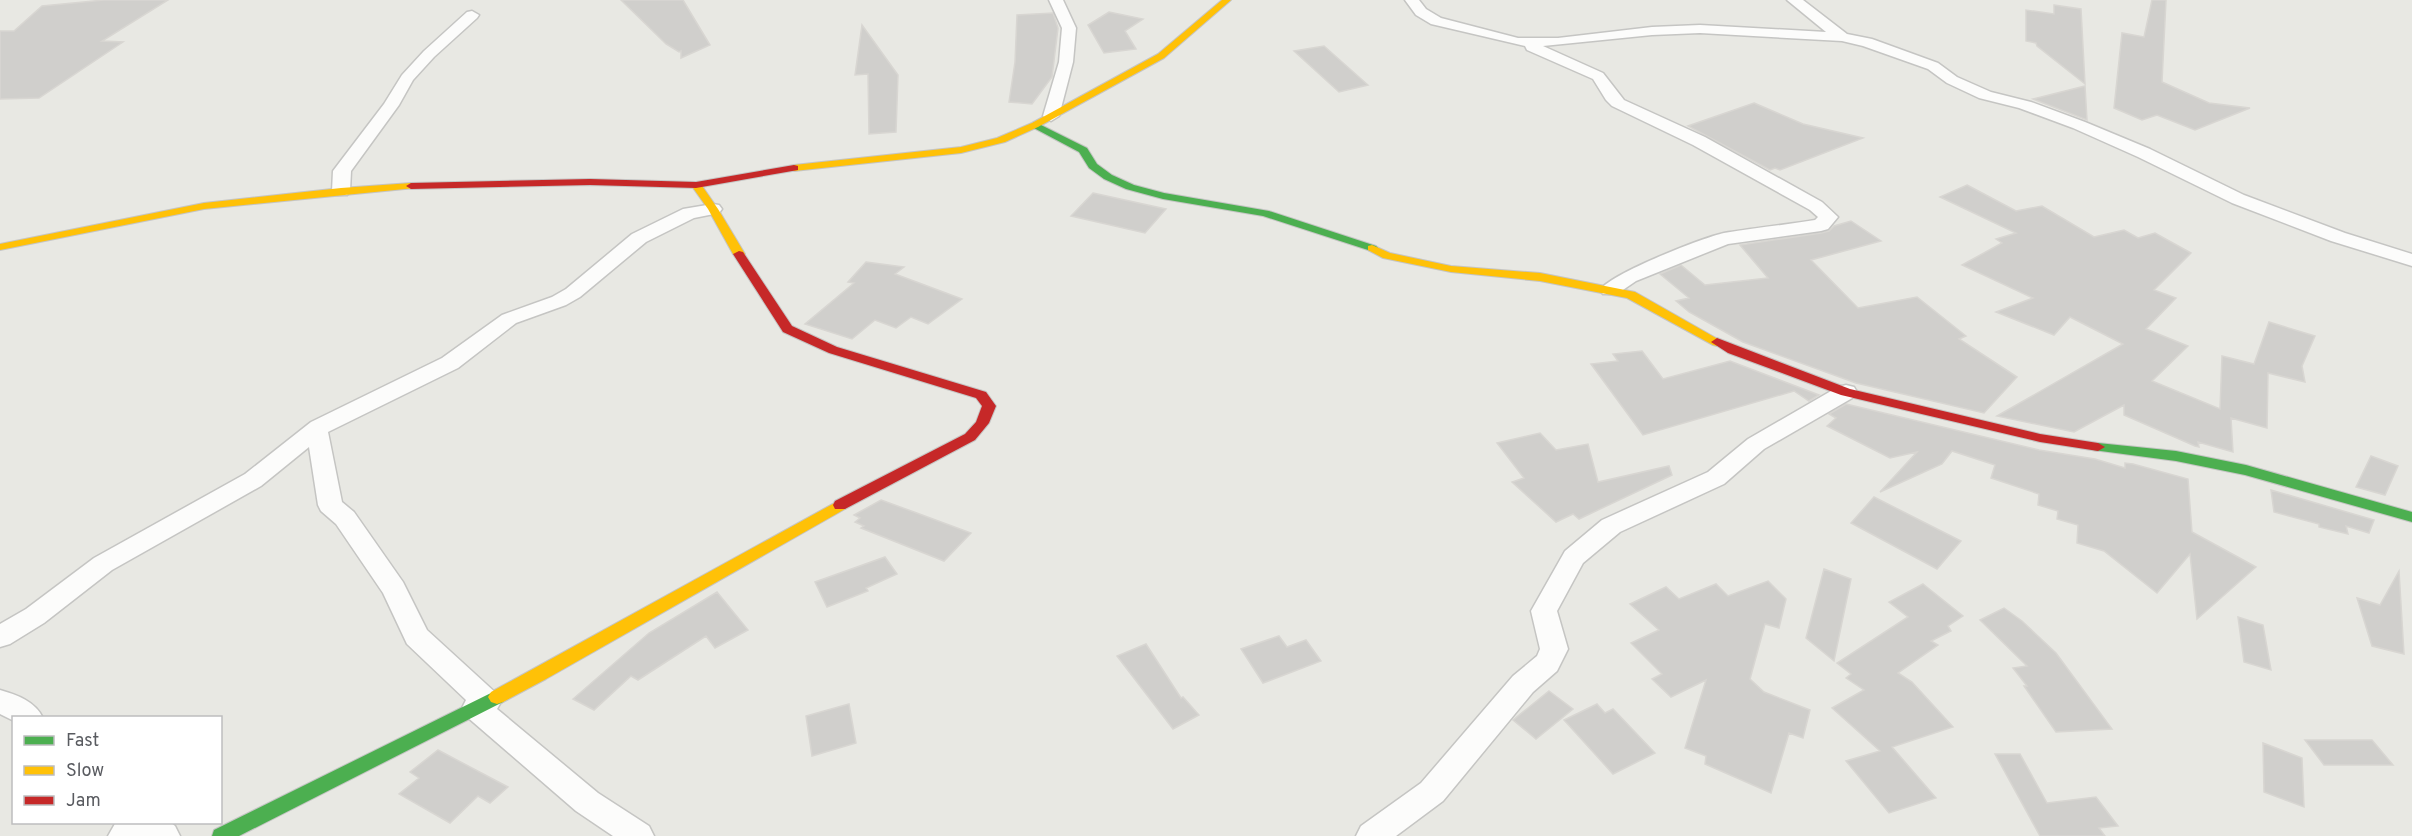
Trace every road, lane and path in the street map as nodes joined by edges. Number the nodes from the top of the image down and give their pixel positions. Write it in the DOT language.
graph roads {
  1 [pos="1056,0"];
  2 [pos="1227,0"];
  3 [pos="1412,0"];
  4 [pos="1794,0"];
  5 [pos="472,15"];
  6 [pos="1842,37"];
  7 [pos="1518,42"];
  8 [pos="1051,116"];
  9 [pos="1035,125"];
  10 [pos="696,185"];
  11 [pos="341,191"];
  12 [pos="713,209"];
  13 [pos="0,247"];
  14 [pos="2412,260"];
  15 [pos="1610,290"];
  16 [pos="1846,392"];
  17 [pos="316,429"];
  18 [pos="2412,518"];
  19 [pos="0,637"];
  20 [pos="0,701"];
  21 [pos="481,705"];
  22 [pos="28,716"];
  23 [pos="148,824"];
  24 [pos="164,836"];
  25 [pos="221,836"];
  26 [pos="638,836"];
  27 [pos="1372,836"];
  1 -- 8 [label="street"];
  2 -- 8 [label="street"];
  3 -- 7 [label="street"];
  4 -- 6 [label="street"];
  5 -- 11 [label="street"];
  6 -- 7 [label="street"];
  6 -- 14 [label="street"];
  7 -- 15 [label="street"];
  8 -- 9 [label="street"];
  9 -- 10 [label="street"];
  9 -- 15 [label="street"];
  10 -- 11 [label="street"];
  10 -- 12 [label="street"];
  11 -- 13 [label="street"];
  12 -- 17 [label="street"];
  12 -- 21 [label="street"];
  15 -- 16 [label="street"];
  16 -- 18 [label="street"];
  16 -- 27 [label="street"];
  17 -- 19 [label="street"];
  17 -- 21 [label="street"];
  20 -- 22 [label="street"];
  21 -- 25 [label="street"];
  21 -- 26 [label="street"];
  23 -- 24 [label="street"];
}
